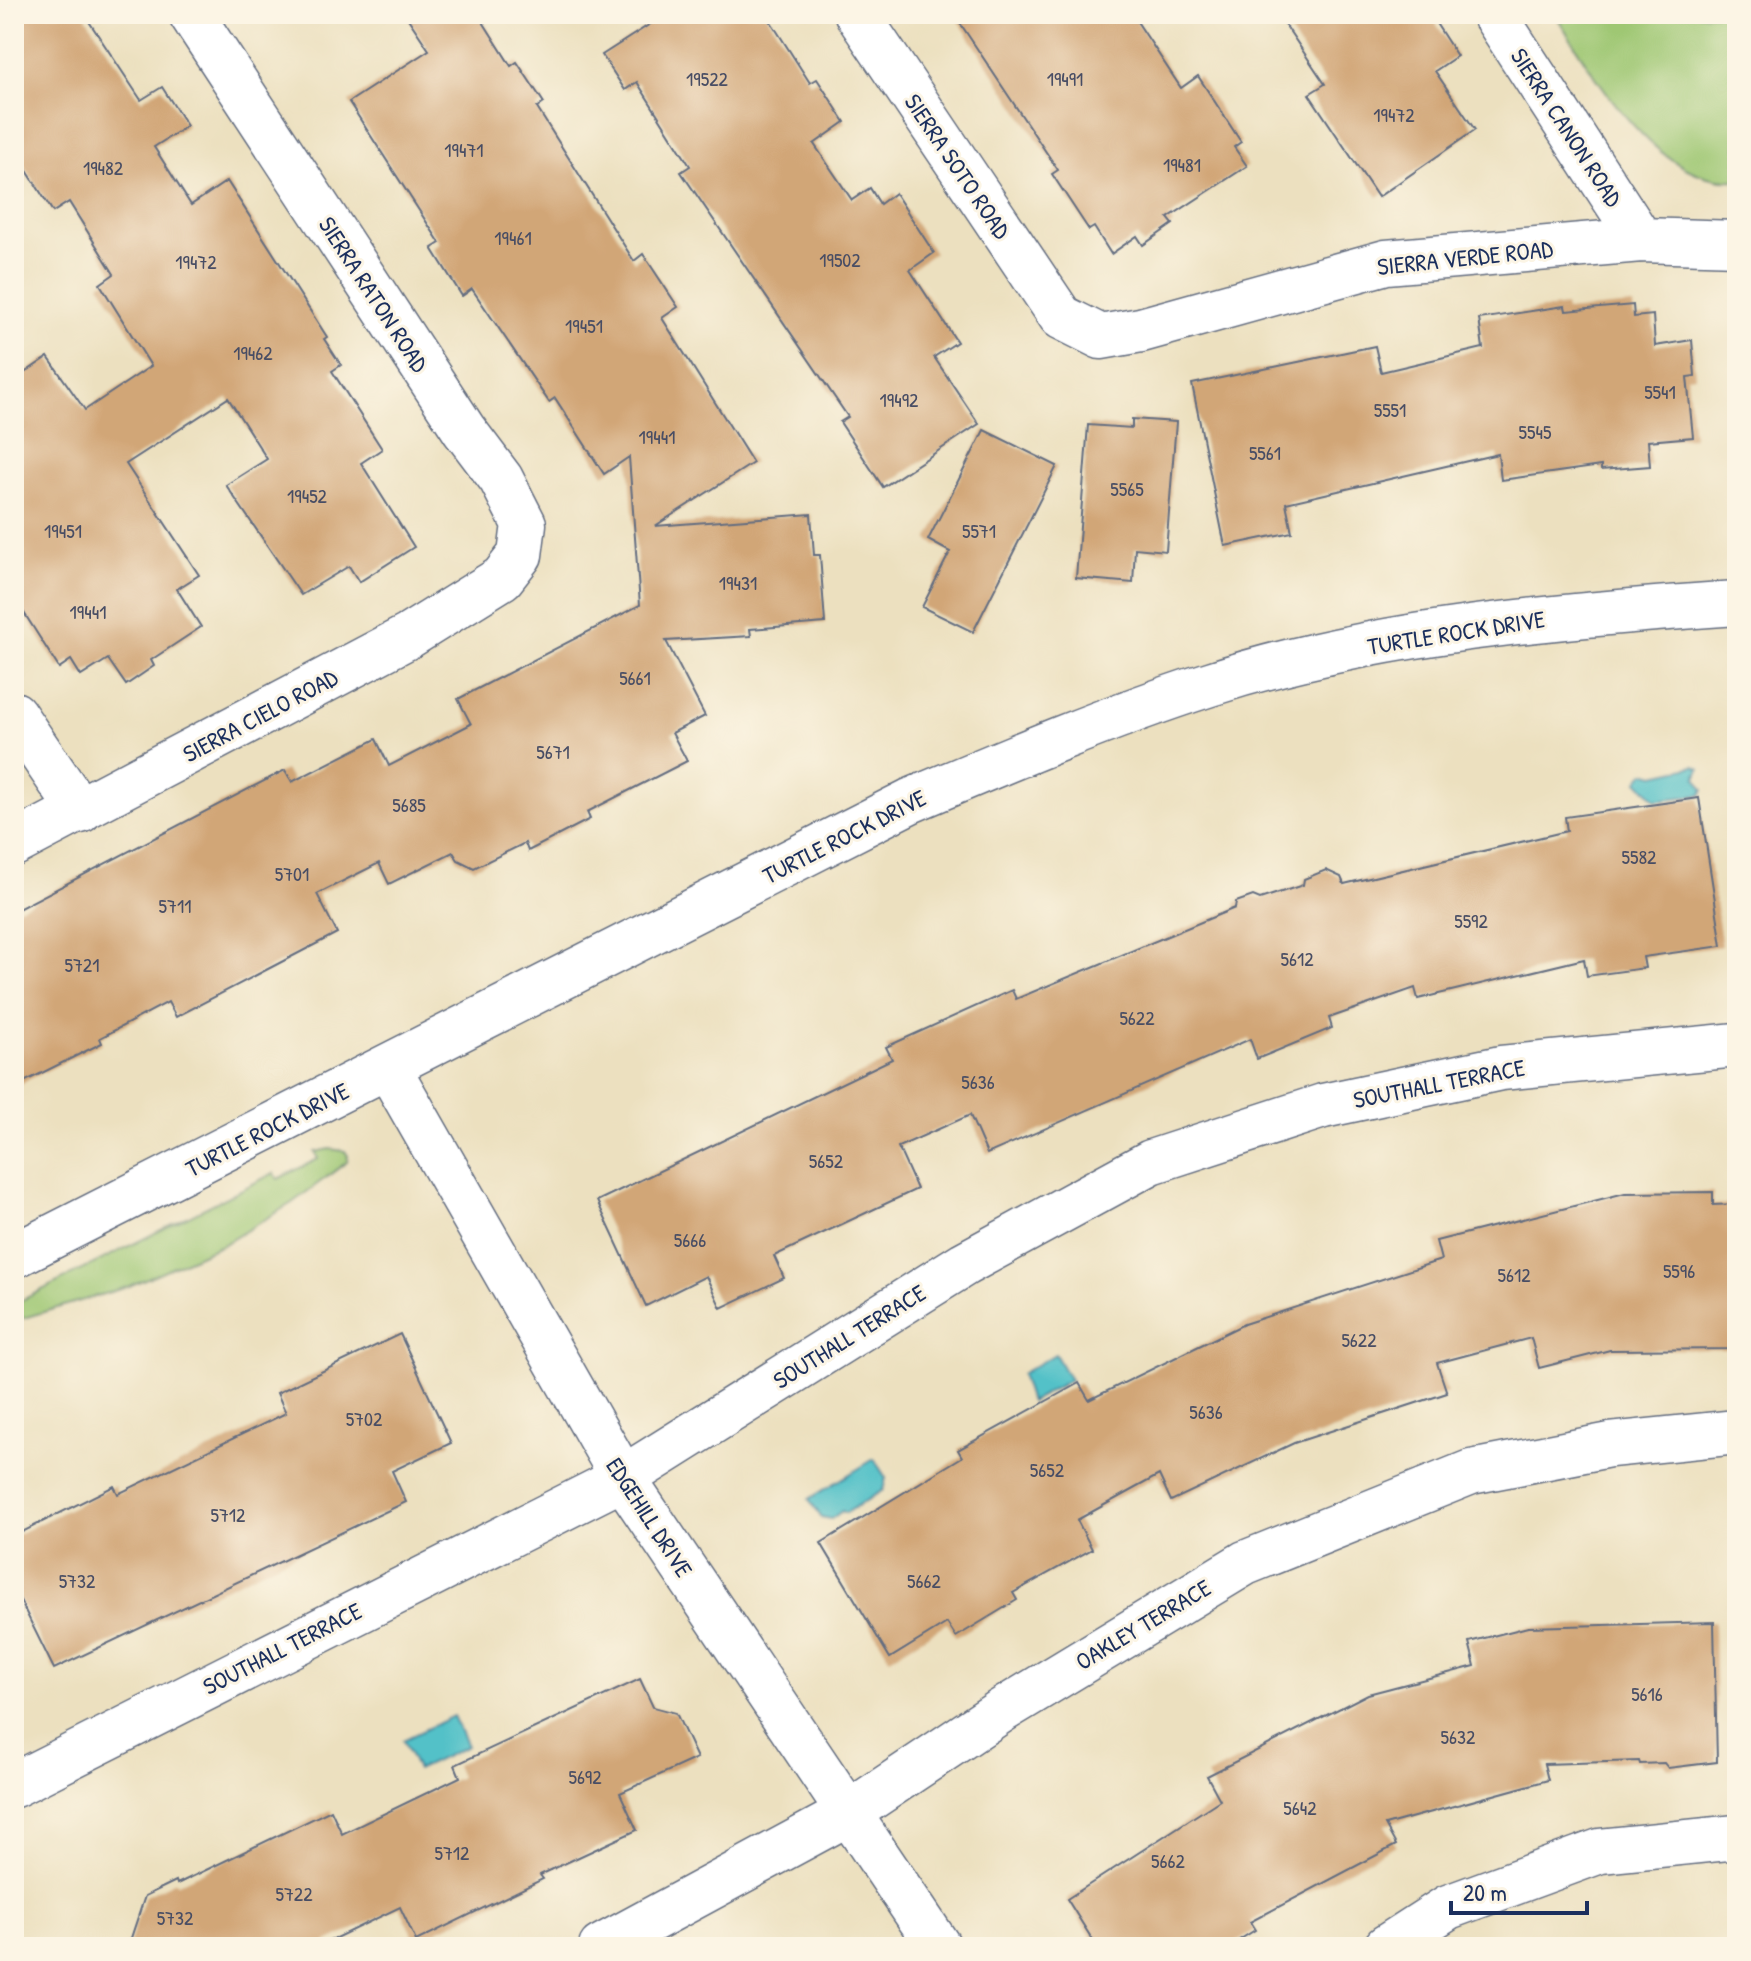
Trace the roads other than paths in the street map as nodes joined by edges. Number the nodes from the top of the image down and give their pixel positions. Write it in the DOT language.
graph roads {
  1 [pos="191,14"];
  2 [pos="857,14"];
  3 [pos="1494,14"];
  4 [pos="1641,240"];
  5 [pos="1737,243"];
  6 [pos="1061,317"];
  7 [pos="502,578"];
  8 [pos="1737,603"];
  9 [pos="14,714"];
  10 [pos="80,811"];
  11 [pos="14,844"];
  12 [pos="1737,1045"];
  13 [pos="389,1069"];
  14 [pos="14,1256"];
  15 [pos="1737,1432"];
  16 [pos="623,1478"];
  17 [pos="14,1785"];
  18 [pos="847,1814"];
  19 [pos="1737,1837"];
  20 [pos="601,1947"];
  21 [pos="939,1947"];
  22 [pos="1386,1947"];
  1 -- 7 [label="street, SIERRA RATON ROAD"];
  2 -- 6 [label="street, SIERRA SOTO ROAD"];
  3 -- 4 [label="street, SIERRA CANON ROAD"];
  4 -- 5 [label="street, SIERRA VERDE ROAD"];
  4 -- 6 [label="street, SIERRA VERDE ROAD"];
  7 -- 10 [label="street, SIERRA CIELO ROAD"];
  8 -- 13 [label="street, TURTLE ROCK DRIVE"];
  9 -- 10 [label="street"];
  10 -- 11 [label="street, SIERRA CIELO ROAD"];
  12 -- 16 [label="street, SOUTHALL TERRACE"];
  13 -- 14 [label="street, TURTLE ROCK DRIVE"];
  13 -- 16 [label="street, EDGEHILL DRIVE"];
  15 -- 18 [label="street, OAKLEY TERRACE"];
  16 -- 17 [label="street, SOUTHALL TERRACE"];
  16 -- 18 [label="street, EDGEHILL DRIVE"];
  18 -- 20 [label="street, OAKLEY TERRACE"];
  18 -- 21 [label="street, EDGEHILL DRIVE"];
  19 -- 22 [label="street"];
}
